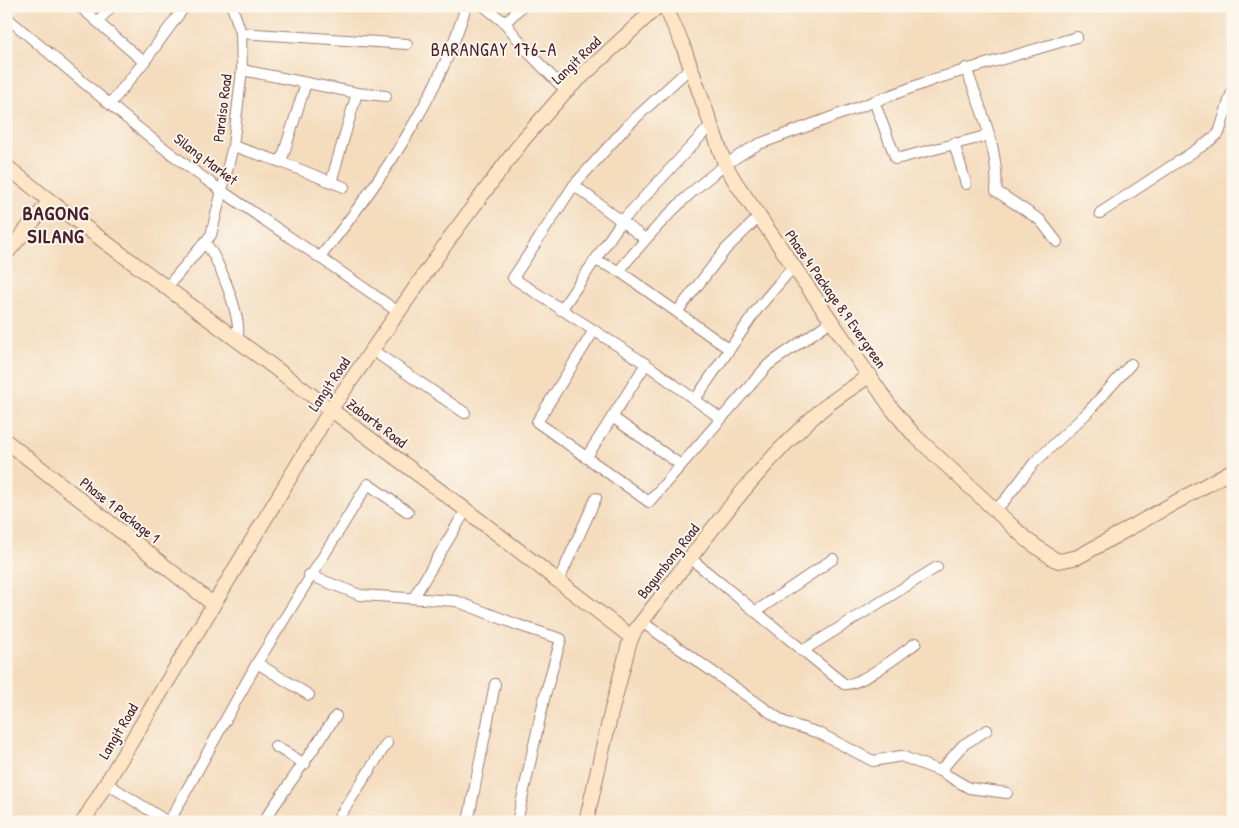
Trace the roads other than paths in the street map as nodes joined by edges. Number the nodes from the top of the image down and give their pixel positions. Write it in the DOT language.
graph roads {
  1 [pos="79,6"];
  2 [pos="112,6"];
  3 [pos="170,6"];
  4 [pos="185,6"];
  5 [pos="466,6"];
  6 [pos="484,6"];
  7 [pos="522,6"];
  8 [pos="658,6"];
  9 [pos="665,6"];
  10 [pos="235,8"];
  11 [pos="178,16"];
  12 [pos="6,17"];
  13 [pos="98,22"];
  14 [pos="505,23"];
  15 [pos="241,33"];
  16 [pos="1077,37"];
  17 [pos="407,44"];
  18 [pos="144,62"];
  19 [pos="691,67"];
  20 [pos="966,68"];
  21 [pos="242,70"];
  22 [pos="306,83"];
  23 [pos="1233,90"];
  24 [pos="566,91"];
  25 [pos="357,94"];
  26 [pos="386,96"];
  27 [pos="874,101"];
  28 [pos="110,104"];
  29 [pos="711,125"];
  30 [pos="987,133"];
  31 [pos="954,143"];
  32 [pos="233,146"];
  33 [pos="281,162"];
  34 [pos="725,164"];
  35 [pos="6,166"];
  36 [pos="331,182"];
  37 [pos="966,184"];
  38 [pos="574,185"];
  39 [pos="344,188"];
  40 [pos="221,191"];
  41 [pos="50,201"];
  42 [pos="1100,213"];
  43 [pos="759,217"];
  44 [pos="621,222"];
  45 [pos="645,239"];
  46 [pos="1057,242"];
  47 [pos="206,244"];
  48 [pos="6,254"];
  49 [pos="320,256"];
  50 [pos="595,260"];
  51 [pos="794,267"];
  52 [pos="619,271"];
  53 [pos="167,287"];
  54 [pos="561,310"];
  55 [pos="398,312"];
  56 [pos="676,312"];
  57 [pos="831,321"];
  58 [pos="593,332"];
  59 [pos="236,338"];
  60 [pos="729,349"];
  61 [pos="372,350"];
  62 [pos="646,364"];
  63 [pos="1131,364"];
  64 [pos="870,375"];
  65 [pos="696,398"];
  66 [pos="331,409"];
  67 [pos="465,413"];
  68 [pos="612,417"];
  69 [pos="720,418"];
  70 [pos="6,441"];
  71 [pos="586,458"];
  72 [pos="681,465"];
  73 [pos="1233,470"];
  74 [pos="596,498"];
  75 [pos="466,510"];
  76 [pos="995,510"];
  77 [pos="408,512"];
  78 [pos="690,558"];
  79 [pos="833,559"];
  80 [pos="937,567"];
  81 [pos="309,575"];
  82 [pos="559,580"];
  83 [pos="414,597"];
  84 [pos="213,604"];
  85 [pos="755,612"];
  86 [pos="642,622"];
  87 [pos="631,637"];
  88 [pos="916,643"];
  89 [pos="802,651"];
  90 [pos="257,663"];
  91 [pos="494,684"];
  92 [pos="309,695"];
  93 [pos="336,716"];
  94 [pos="987,730"];
  95 [pos="387,742"];
  96 [pos="275,746"];
  97 [pos="305,764"];
  98 [pos="940,772"];
  99 [pos="106,783"];
  100 [pos="1007,793"];
  101 [pos="83,822"];
  102 [pos="168,822"];
  103 [pos="263,822"];
  104 [pos="336,822"];
  105 [pos="468,822"];
  106 [pos="516,822"];
  107 [pos="586,822"];
  1 -- 13 [label="street"];
  2 -- 13 [label="street"];
  3 -- 11 [label="street"];
  4 -- 11 [label="street"];
  5 -- 49 [label="street"];
  6 -- 14 [label="street"];
  7 -- 14 [label="street"];
  8 -- 24 [label="street, Langit Road"];
  9 -- 19 [label="street, Phase 4 Package 8,9 Evergreen"];
  10 -- 15 [label="street, Paraiso Road"];
  11 -- 18 [label="street"];
  12 -- 28 [label="street, Silang Market"];
  13 -- 18 [label="street"];
  14 -- 24 [label="street"];
  15 -- 17 [label="street"];
  15 -- 21 [label="street, Paraiso Road"];
  16 -- 20 [label="street"];
  18 -- 28 [label="street"];
  19 -- 29 [label="street, Phase 4 Package 8,9 Evergreen"];
  19 -- 38 [label="street"];
  20 -- 27 [label="street"];
  20 -- 30 [label="street"];
  21 -- 22 [label="street"];
  21 -- 32 [label="street, Paraiso Road"];
  22 -- 25 [label="street"];
  22 -- 33 [label="street"];
  23 -- 42 [label="street"];
  24 -- 55 [label="street, Langit Road"];
  25 -- 26 [label="street"];
  25 -- 36 [label="street"];
  27 -- 31 [label="street"];
  27 -- 34 [label="street"];
  28 -- 40 [label="street, Silang Market"];
  29 -- 34 [label="street, Phase 4 Package 8,9 Evergreen"];
  29 -- 44 [label="street"];
  30 -- 31 [label="street"];
  30 -- 46 [label="street"];
  31 -- 37 [label="street"];
  32 -- 33 [label="street"];
  32 -- 40 [label="street, Paraiso Road"];
  33 -- 36 [label="street"];
  34 -- 43 [label="street, Phase 4 Package 8,9 Evergreen"];
  34 -- 45 [label="street"];
  35 -- 41 [label="street, Zabarte Road"];
  36 -- 39 [label="street"];
  38 -- 44 [label="street"];
  38 -- 54 [label="street"];
  40 -- 47 [label="street, Paraiso Road"];
  40 -- 49 [label="street, Silang Market"];
  41 -- 48 [label="street"];
  41 -- 53 [label="street, Zabarte Road"];
  43 -- 51 [label="street, Phase 4 Package 8,9 Evergreen"];
  43 -- 56 [label="street"];
  44 -- 45 [label="street"];
  44 -- 50 [label="street"];
  45 -- 52 [label="street"];
  47 -- 53 [label="street, Paraiso Road"];
  47 -- 59 [label="street"];
  49 -- 55 [label="street, Silang Market"];
  50 -- 52 [label="street"];
  50 -- 54 [label="street"];
  51 -- 57 [label="street, Phase 4 Package 8,9 Evergreen"];
  51 -- 60 [label="street"];
  52 -- 56 [label="street"];
  53 -- 59 [label="street, Zabarte Road"];
  54 -- 58 [label="street"];
  55 -- 61 [label="street, Langit Road"];
  56 -- 60 [label="street"];
  57 -- 64 [label="street, Phase 4 Package 8,9 Evergreen"];
  57 -- 69 [label="street"];
  58 -- 62 [label="street"];
  58 -- 71 [label="street"];
  59 -- 66 [label="street, Zabarte Road"];
  60 -- 65 [label="street"];
  61 -- 66 [label="street, Langit Road"];
  61 -- 67 [label="street"];
  62 -- 65 [label="street"];
  62 -- 68 [label="street"];
  63 -- 76 [label="street"];
  64 -- 76 [label="street, Phase 4 Package 8,9 Evergreen"];
  64 -- 78 [label="street, Bagumbong Road"];
  65 -- 69 [label="street"];
  66 -- 75 [label="street, Zabarte Road"];
  66 -- 84 [label="street, Langit Road"];
  68 -- 71 [label="street"];
  68 -- 72 [label="street"];
  69 -- 72 [label="street"];
  70 -- 84 [label="street, Phase 1 Package 1"];
  71 -- 72 [label="street"];
  73 -- 76 [label="street, Phase 4 Package 8,9 Evergreen"];
  74 -- 82 [label="street"];
  75 -- 82 [label="street, Zabarte Road"];
  75 -- 83 [label="street"];
  77 -- 81 [label="street"];
  78 -- 85 [label="street"];
  78 -- 86 [label="street, Bagumbong Road"];
  79 -- 85 [label="street"];
  80 -- 89 [label="street"];
  81 -- 83 [label="street"];
  81 -- 90 [label="street"];
  82 -- 87 [label="street, Zabarte Road"];
  83 -- 106 [label="street"];
  84 -- 99 [label="street, Langit Road"];
  85 -- 89 [label="street"];
  86 -- 87 [label="street, Bagumbong Road"];
  86 -- 98 [label="street"];
  87 -- 107 [label="street, Bagumbong Road"];
  88 -- 89 [label="street"];
  90 -- 92 [label="street"];
  90 -- 102 [label="street"];
  91 -- 105 [label="street"];
  93 -- 97 [label="street"];
  94 -- 98 [label="street"];
  95 -- 104 [label="street"];
  96 -- 97 [label="street"];
  97 -- 103 [label="street"];
  98 -- 100 [label="street"];
  99 -- 101 [label="street, Langit Road"];
  99 -- 102 [label="street"];
}
